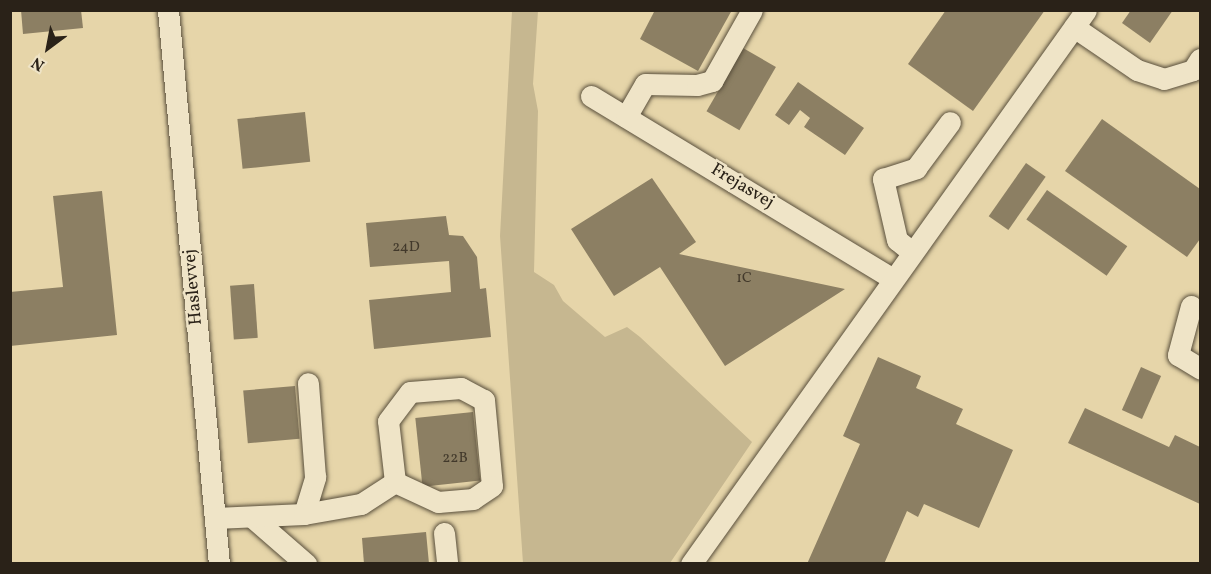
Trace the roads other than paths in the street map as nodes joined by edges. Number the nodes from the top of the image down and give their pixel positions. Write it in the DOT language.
graph roads {
  1 [pos="168,10"];
  2 [pos="752,10"];
  3 [pos="1080,19"];
  4 [pos="1200,59"];
  5 [pos="591,96"];
  6 [pos="626,117"];
  7 [pos="950,122"];
  8 [pos="912,252"];
  9 [pos="893,279"];
  10 [pos="1191,306"];
  11 [pos="1200,368"];
  12 [pos="308,383"];
  13 [pos="395,482"];
  14 [pos="304,514"];
  15 [pos="252,517"];
  16 [pos="215,518"];
  17 [pos="444,533"];
  18 [pos="219,564"];
  19 [pos="306,564"];
  20 [pos="447,564"];
  21 [pos="691,564"];
  1 -- 16 [label="street, Haslevvej"];
  2 -- 6 [label="street"];
  3 -- 4 [label="street"];
  3 -- 8 [label="street"];
  5 -- 6 [label="street, Frejasvej"];
  6 -- 9 [label="street, Frejasvej"];
  7 -- 8 [label="street"];
  8 -- 9 [label="street"];
  9 -- 21 [label="street"];
  10 -- 11 [label="street"];
  12 -- 14 [label="street"];
  13 -- 13 [label="street"];
  13 -- 14 [label="street"];
  14 -- 15 [label="street"];
  15 -- 16 [label="street"];
  15 -- 19 [label="street"];
  16 -- 18 [label="street, Haslevvej"];
  17 -- 20 [label="street"];
}
